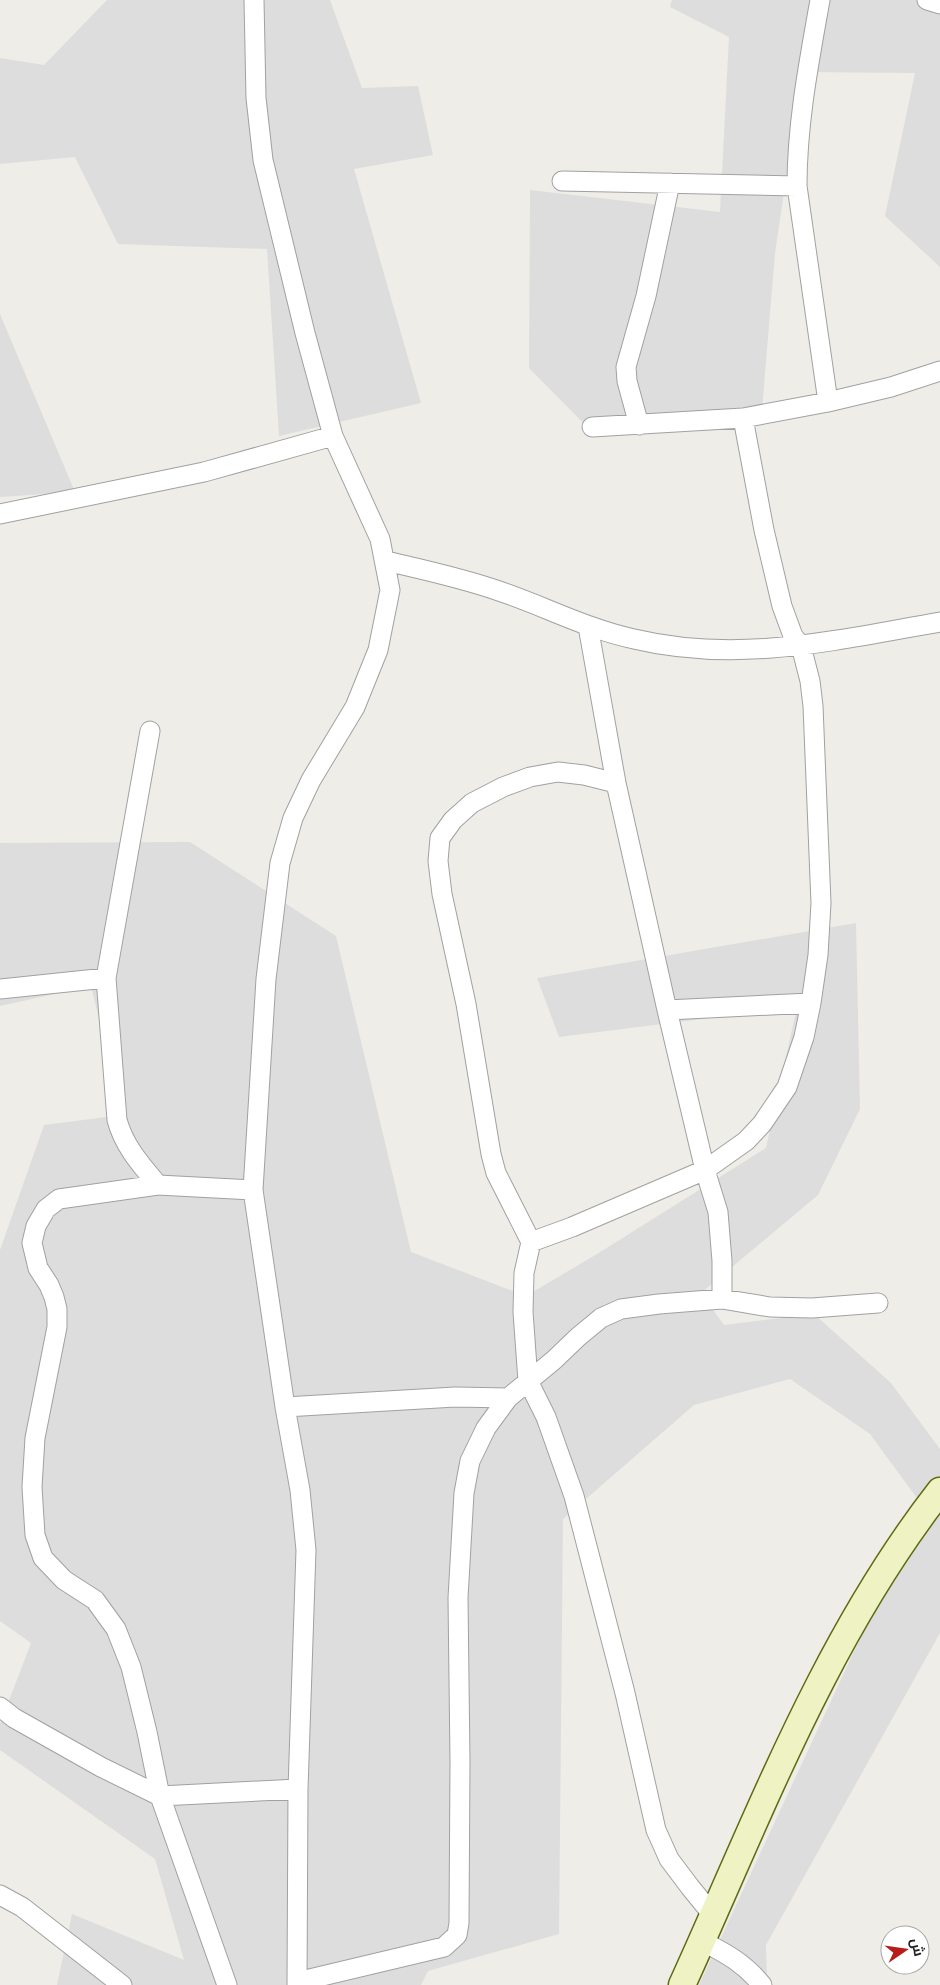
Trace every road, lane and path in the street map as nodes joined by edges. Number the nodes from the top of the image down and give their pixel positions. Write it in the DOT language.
graph roads {
  1 [pos="254,0"];
  2 [pos="820,0"];
  3 [pos="927,0"];
  4 [pos="940,4"];
  5 [pos="562,181"];
  6 [pos="670,183"];
  7 [pos="797,186"];
  8 [pos="940,371"];
  9 [pos="828,402"];
  10 [pos="743,418"];
  11 [pos="639,425"];
  12 [pos="592,427"];
  13 [pos="333,436"];
  14 [pos="0,514"];
  15 [pos="386,562"];
  16 [pos="940,622"];
  17 [pos="588,626"];
  18 [pos="801,646"];
  19 [pos="150,732"];
  20 [pos="616,783"];
  21 [pos="106,978"];
  22 [pos="0,989"];
  23 [pos="811,1003"];
  24 [pos="667,1010"];
  25 [pos="704,1170"];
  26 [pos="158,1185"];
  27 [pos="253,1190"];
  28 [pos="531,1242"];
  29 [pos="722,1299"];
  30 [pos="878,1303"];
  31 [pos="528,1381"];
  32 [pos="508,1398"];
  33 [pos="285,1407"];
  34 [pos="940,1491"];
  35 [pos="0,1707"];
  36 [pos="298,1789"];
  37 [pos="160,1796"];
  38 [pos="0,1895"];
  39 [pos="712,1914"];
  40 [pos="702,1941"];
  41 [pos="297,1984"];
  42 [pos="122,1985"];
  43 [pos="227,1985"];
  44 [pos="682,1985"];
  45 [pos="762,1985"];
  1 -- 13 [label="street"];
  2 -- 7 [label="street"];
  3 -- 4 [label="street"];
  5 -- 6 [label="street"];
  6 -- 7 [label="street"];
  6 -- 11 [label="street"];
  7 -- 9 [label="street"];
  8 -- 9 [label="street"];
  9 -- 10 [label="street"];
  10 -- 11 [label="street"];
  10 -- 18 [label="street"];
  11 -- 12 [label="street"];
  13 -- 14 [label="street"];
  13 -- 15 [label="street"];
  15 -- 17 [label="street"];
  15 -- 27 [label="street"];
  16 -- 18 [label="street"];
  17 -- 18 [label="street"];
  17 -- 20 [label="street"];
  18 -- 23 [label="street"];
  19 -- 21 [label="street"];
  20 -- 24 [label="street"];
  20 -- 28 [label="street"];
  21 -- 22 [label="street"];
  21 -- 26 [label="street"];
  23 -- 24 [label="street"];
  23 -- 25 [label="street"];
  24 -- 25 [label="street"];
  25 -- 28 [label="street"];
  25 -- 29 [label="street"];
  26 -- 27 [label="street"];
  26 -- 37 [label="street"];
  27 -- 33 [label="street"];
  28 -- 31 [label="street"];
  29 -- 30 [label="street"];
  29 -- 31 [label="street"];
  31 -- 32 [label="street"];
  31 -- 39 [label="street"];
  32 -- 33 [label="street"];
  32 -- 41 [label="street"];
  33 -- 36 [label="street"];
  34 -- 39 [label="street"];
  35 -- 37 [label="street"];
  36 -- 37 [label="street"];
  36 -- 41 [label="street"];
  37 -- 43 [label="street"];
  38 -- 42 [label="street"];
  39 -- 40 [label="street"];
  40 -- 44 [label="street"];
  40 -- 45 [label="street"];
}
